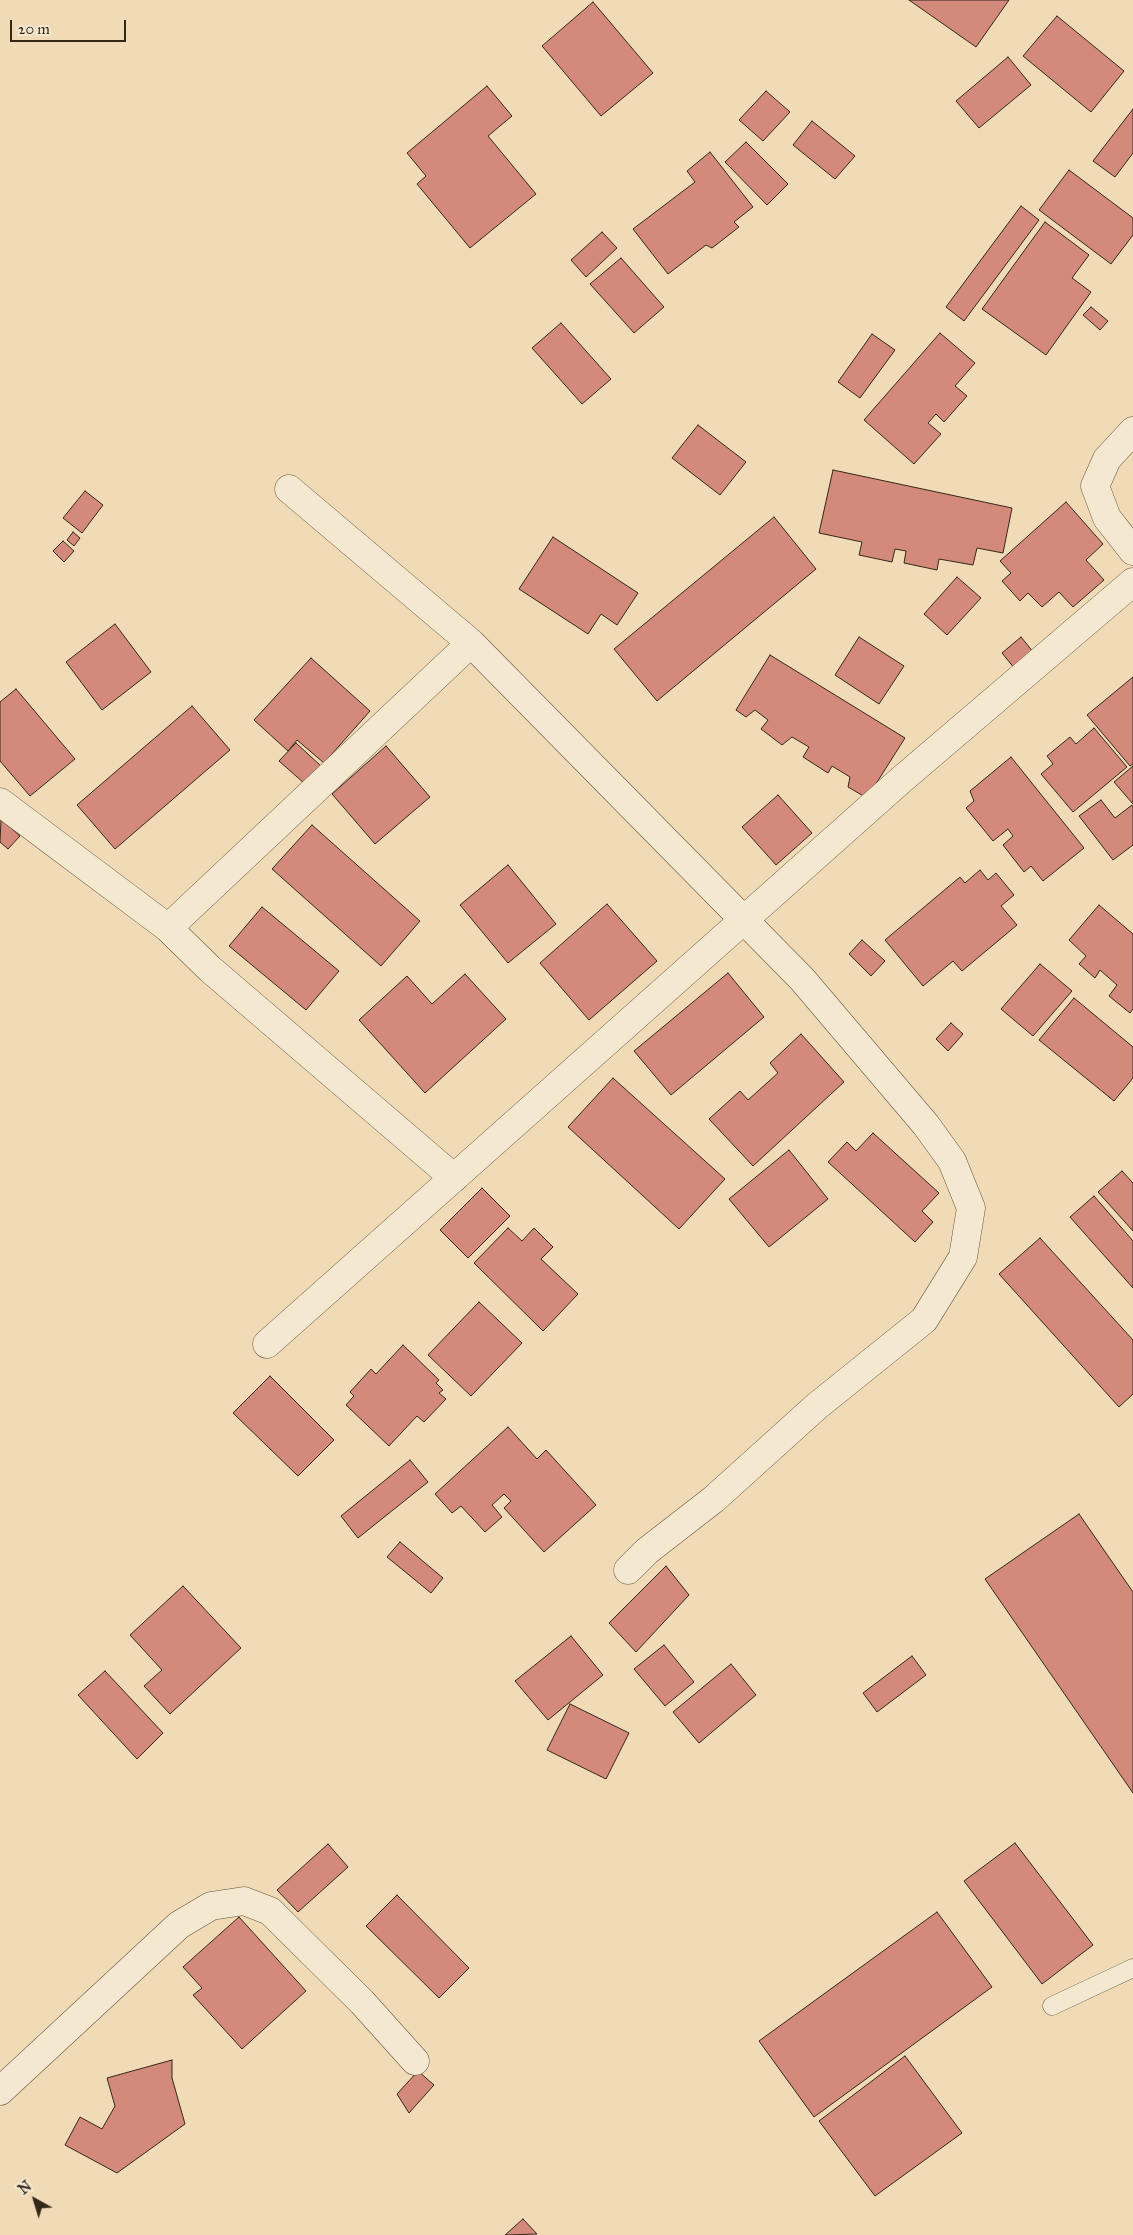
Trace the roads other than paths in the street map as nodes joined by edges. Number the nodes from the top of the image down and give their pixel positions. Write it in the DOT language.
graph roads {
  1 [pos="1133,431"];
  2 [pos="289,488"];
  3 [pos="1133,551"];
  4 [pos="1133,582"];
  5 [pos="471,643"];
  6 [pos="0,802"];
  7 [pos="744,919"];
  8 [pos="168,928"];
  9 [pos="454,1178"];
  10 [pos="267,1344"];
  11 [pos="628,1570"];
  12 [pos="1133,1968"];
  13 [pos="1052,2006"];
  14 [pos="415,2061"];
  15 [pos="0,2091"];
  1 -- 3 [label="street"];
  2 -- 5 [label="street"];
  4 -- 7 [label="street"];
  5 -- 7 [label="street"];
  5 -- 8 [label="street"];
  6 -- 8 [label="street"];
  7 -- 9 [label="street"];
  7 -- 11 [label="street"];
  8 -- 9 [label="street"];
  9 -- 10 [label="street"];
  12 -- 13 [label="lane"];
  14 -- 15 [label="street"];
}
